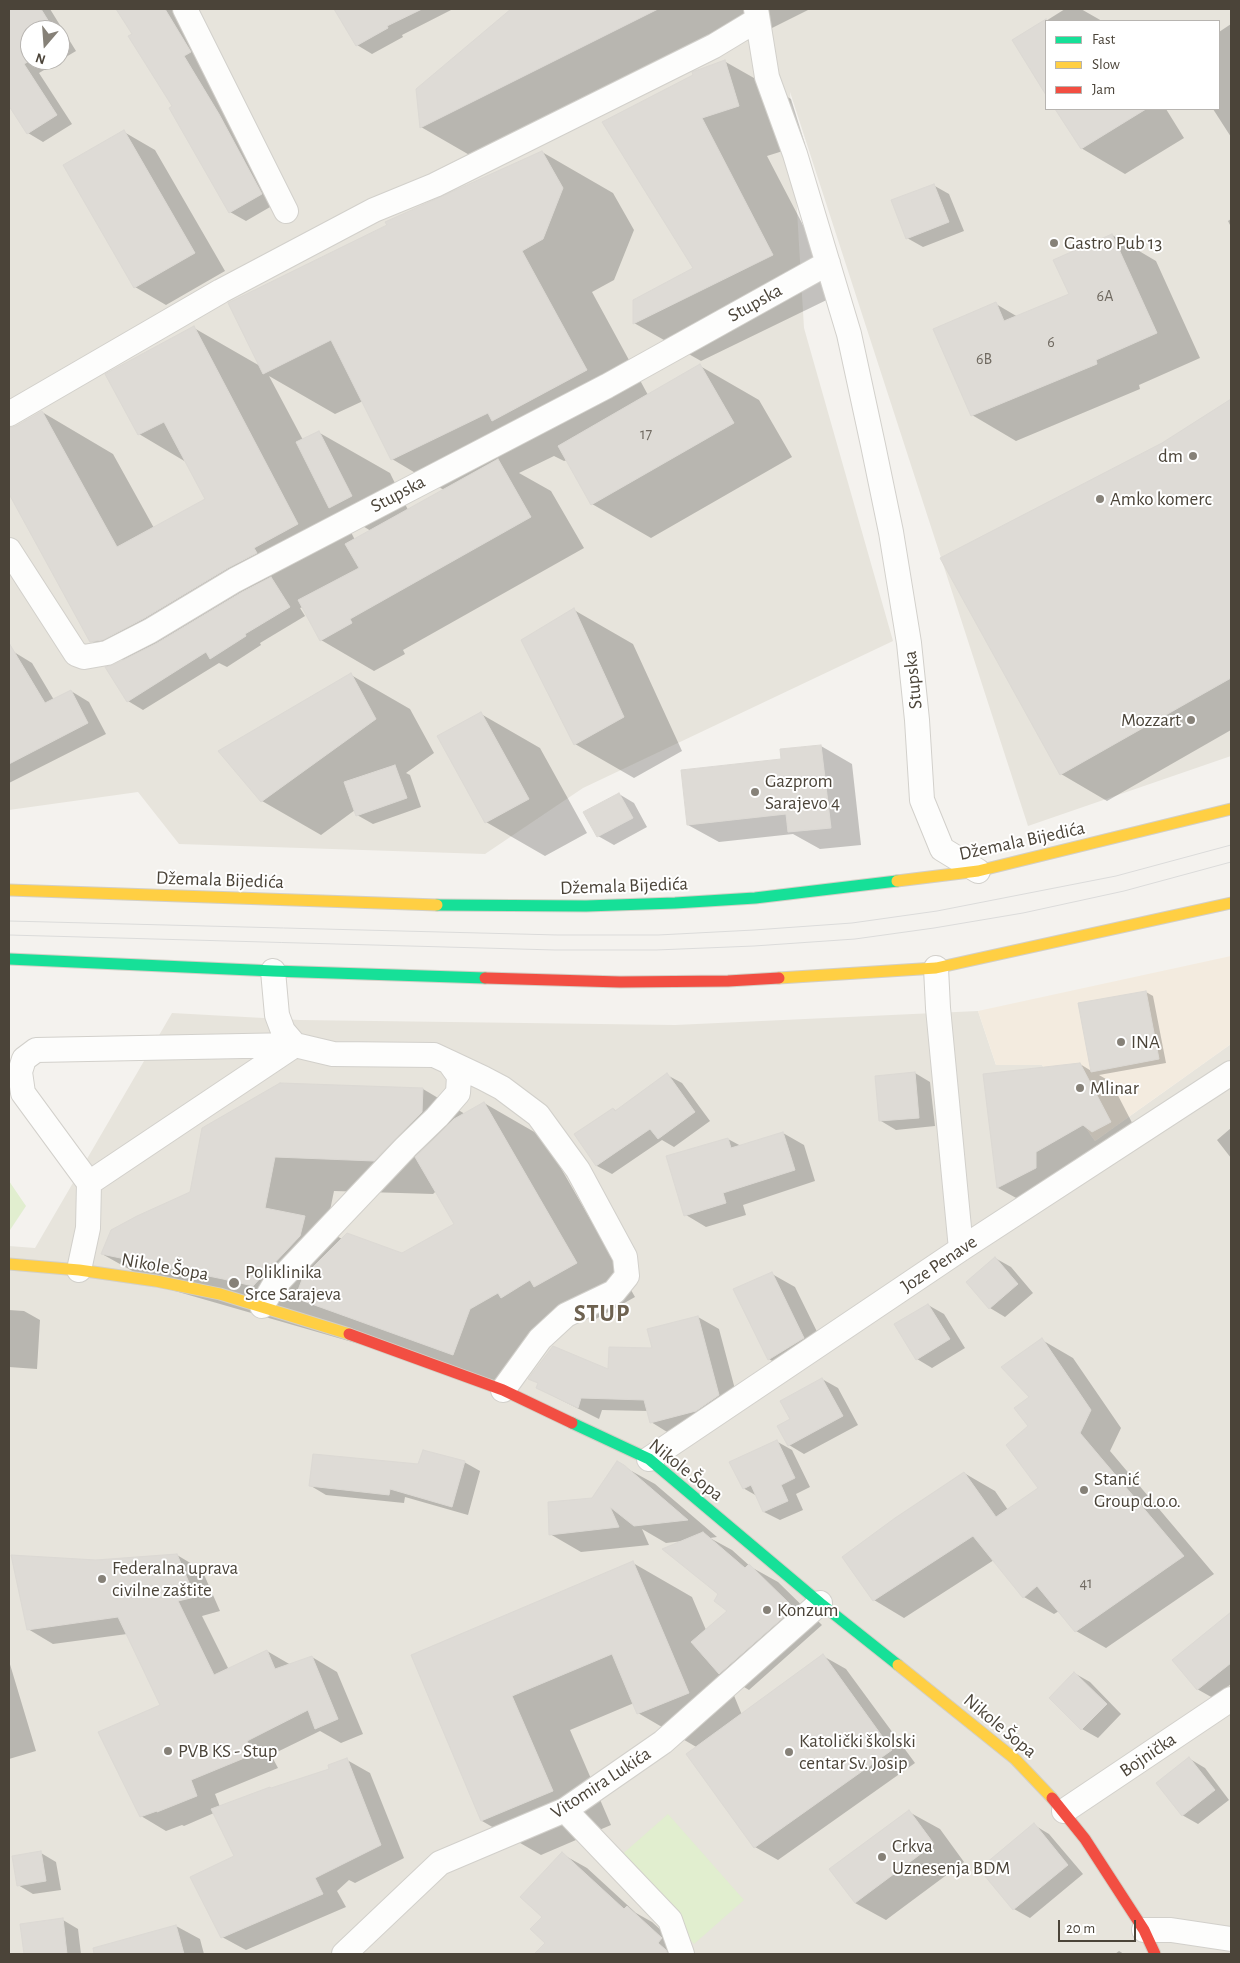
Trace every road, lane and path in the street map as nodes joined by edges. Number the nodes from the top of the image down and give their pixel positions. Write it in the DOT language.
graph roads {
  1 [pos="185,9"];
  2 [pos="756,14"];
  3 [pos="286,211"];
  4 [pos="828,263"];
  5 [pos="9,414"];
  6 [pos="9,550"];
  7 [pos="1231,809"];
  8 [pos="978,870"];
  9 [pos="9,880"];
  10 [pos="9,890"];
  11 [pos="37,892"];
  12 [pos="1231,903"];
  13 [pos="9,959"];
  14 [pos="58,961"];
  15 [pos="936,968"];
  16 [pos="9,971"];
  17 [pos="273,971"];
  18 [pos="295,1045"];
  19 [pos="449,1062"];
  20 [pos="1231,1073"];
  21 [pos="89,1183"];
  22 [pos="961,1249"];
  23 [pos="9,1264"];
  24 [pos="79,1270"];
  25 [pos="262,1306"];
  26 [pos="503,1390"];
  27 [pos="650,1459"];
  28 [pos="820,1603"];
  29 [pos="1231,1699"];
  30 [pos="565,1810"];
  31 [pos="1064,1811"];
  32 [pos="1144,1930"];
  33 [pos="1231,1939"];
  34 [pos="344,1954"];
  35 [pos="682,1954"];
  36 [pos="1155,1954"];
  1 -- 3 [label="street"];
  2 -- 4 [label="street, Stupska"];
  2 -- 5 [label="street, Stupska"];
  4 -- 6 [label="street, Stupska"];
  4 -- 8 [label="street, Stupska"];
  7 -- 8 [label="main road, Džemala Bijedića"];
  8 -- 11 [label="main road, Džemala Bijedića"];
  9 -- 11 [label="main road"];
  10 -- 11 [label="main road, Džemala Bijedića"];
  12 -- 15 [label="main road"];
  13 -- 14 [label="main road"];
  14 -- 16 [label="main road"];
  14 -- 17 [label="main road"];
  15 -- 17 [label="main road"];
  15 -- 22 [label="street"];
  17 -- 18 [label="street"];
  18 -- 19 [label="street"];
  18 -- 21 [label="street"];
  18 -- 21 [label="street"];
  19 -- 25 [label="street"];
  19 -- 26 [label="street"];
  20 -- 22 [label="street, Joze Penave"];
  21 -- 24 [label="street"];
  22 -- 27 [label="street, Joze Penave"];
  23 -- 24 [label="main road, Nikole Šopa"];
  24 -- 25 [label="main road, Nikole Šopa"];
  25 -- 26 [label="main road, Nikole Šopa"];
  26 -- 27 [label="main road, Nikole Šopa"];
  27 -- 28 [label="main road, Nikole Šopa"];
  28 -- 30 [label="street, Vitomira Lukića"];
  28 -- 31 [label="main road, Nikole Šopa"];
  29 -- 31 [label="street, Bojnička"];
  30 -- 34 [label="street, Vitomira Lukića"];
  30 -- 35 [label="street"];
  31 -- 32 [label="main road, Nikole Šopa"];
  32 -- 33 [label="street"];
  32 -- 36 [label="main road, Nikole Šopa"];
}
